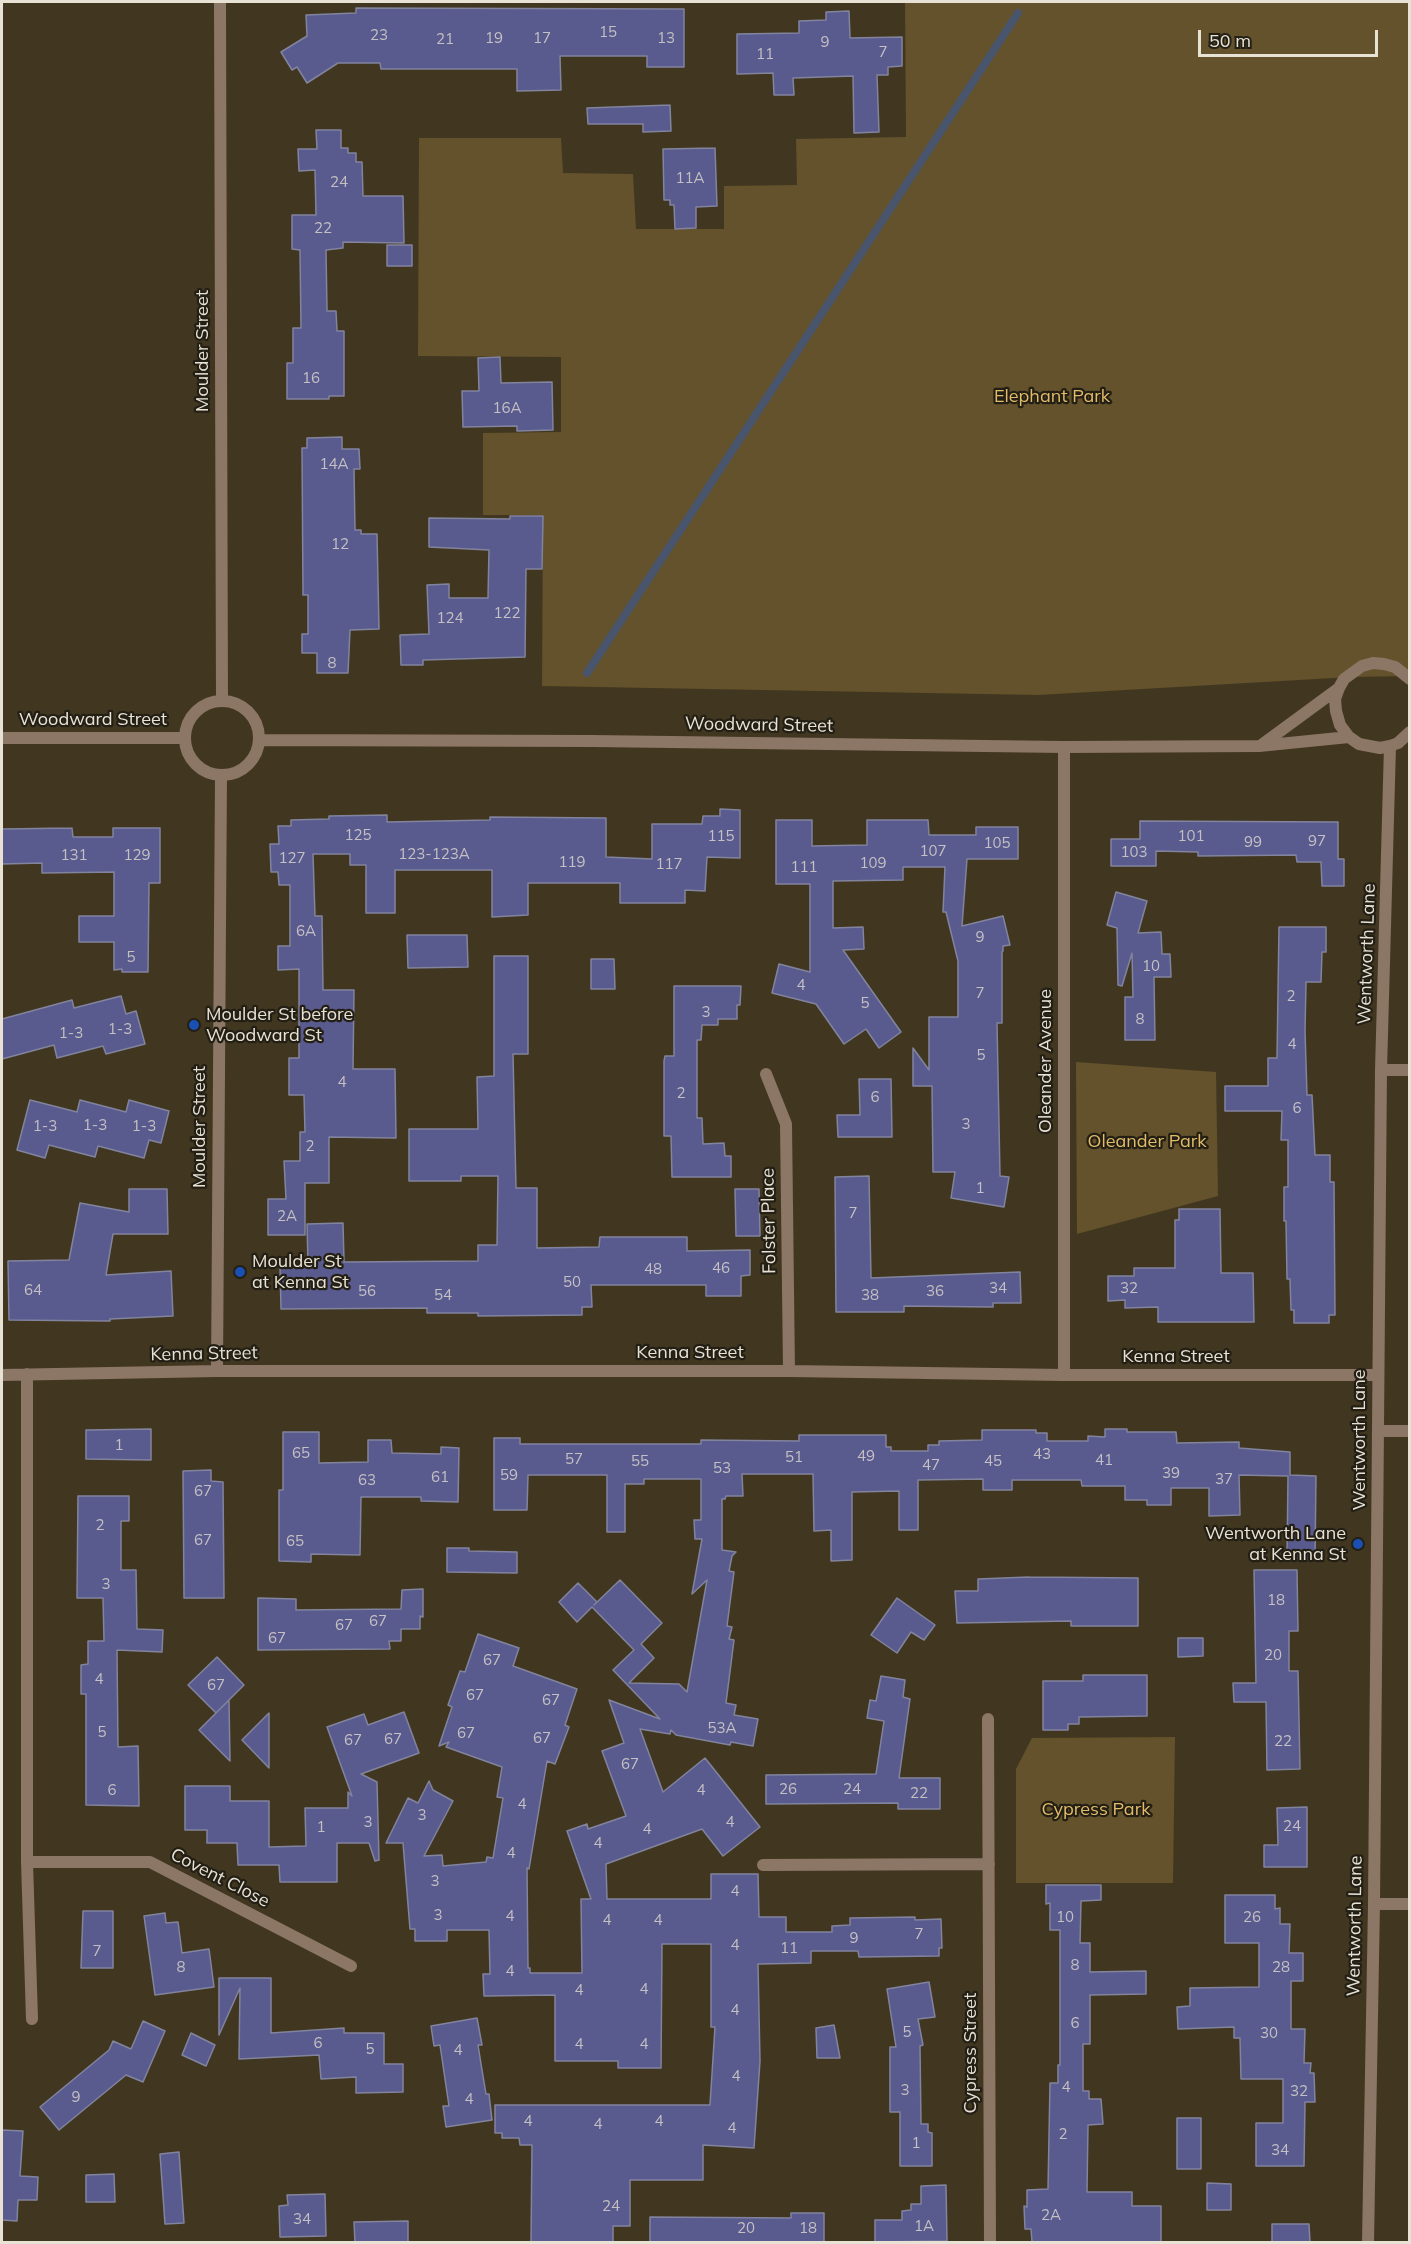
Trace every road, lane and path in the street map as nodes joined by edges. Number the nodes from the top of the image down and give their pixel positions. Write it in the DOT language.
graph roads {
  1 [pos="220,2"];
  2 [pos="1410,679"];
  3 [pos="1339,688"];
  4 [pos="222,701"];
  5 [pos="1410,732"];
  6 [pos="1349,737"];
  7 [pos="2,738"];
  8 [pos="185,738"];
  9 [pos="259,740"];
  10 [pos="1259,746"];
  11 [pos="1390,746"];
  12 [pos="1064,747"];
  13 [pos="221,775"];
  14 [pos="1381,1070"];
  15 [pos="1410,1070"];
  16 [pos="766,1074"];
  17 [pos="217,1371"];
  18 [pos="789,1371"];
  19 [pos="27,1374"];
  20 [pos="2,1375"];
  21 [pos="1064,1375"];
  22 [pos="1378,1375"];
  23 [pos="1379,1431"];
  24 [pos="1410,1431"];
  25 [pos="987,1719"];
  26 [pos="27,1862"];
  27 [pos="989,1864"];
  28 [pos="763,1865"];
  29 [pos="1374,1904"];
  30 [pos="1410,1904"];
  31 [pos="351,1966"];
  32 [pos="32,2019"];
  33 [pos="990,2242"];
  34 [pos="1368,2242"];
  1 -- 4 [label="street, Moulder Street"];
  2 -- 3 [label="street"];
  3 -- 6 [label="street"];
  3 -- 10 [label="street"];
  4 -- 8 [label="street"];
  4 -- 9 [label="street"];
  5 -- 11 [label="street"];
  6 -- 10 [label="street, Woodward Street"];
  6 -- 11 [label="street"];
  7 -- 8 [label="street, Woodward Street"];
  8 -- 13 [label="street"];
  9 -- 12 [label="street, Woodward Street"];
  9 -- 13 [label="street"];
  10 -- 12 [label="street, Woodward Street"];
  11 -- 14 [label="street, Wentworth Lane"];
  12 -- 21 [label="street, Oleander Avenue"];
  13 -- 17 [label="street, Moulder Street"];
  14 -- 15 [label="street"];
  14 -- 22 [label="street, Wentworth Lane"];
  16 -- 18 [label="street, Folster Place"];
  17 -- 18 [label="street, Kenna Street"];
  17 -- 19 [label="street, Kenna Street"];
  18 -- 21 [label="street, Kenna Street"];
  19 -- 20 [label="street, Kenna Street"];
  19 -- 26 [label="street"];
  21 -- 22 [label="street, Kenna Street"];
  22 -- 23 [label="street, Wentworth Lane"];
  23 -- 24 [label="street"];
  23 -- 29 [label="street, Wentworth Lane"];
  25 -- 27 [label="street, Cypress Street"];
  26 -- 31 [label="street, Covent Close"];
  26 -- 32 [label="street"];
  27 -- 28 [label="street"];
  27 -- 33 [label="street, Cypress Street"];
  29 -- 30 [label="street"];
  29 -- 34 [label="street, Wentworth Lane"];
}
